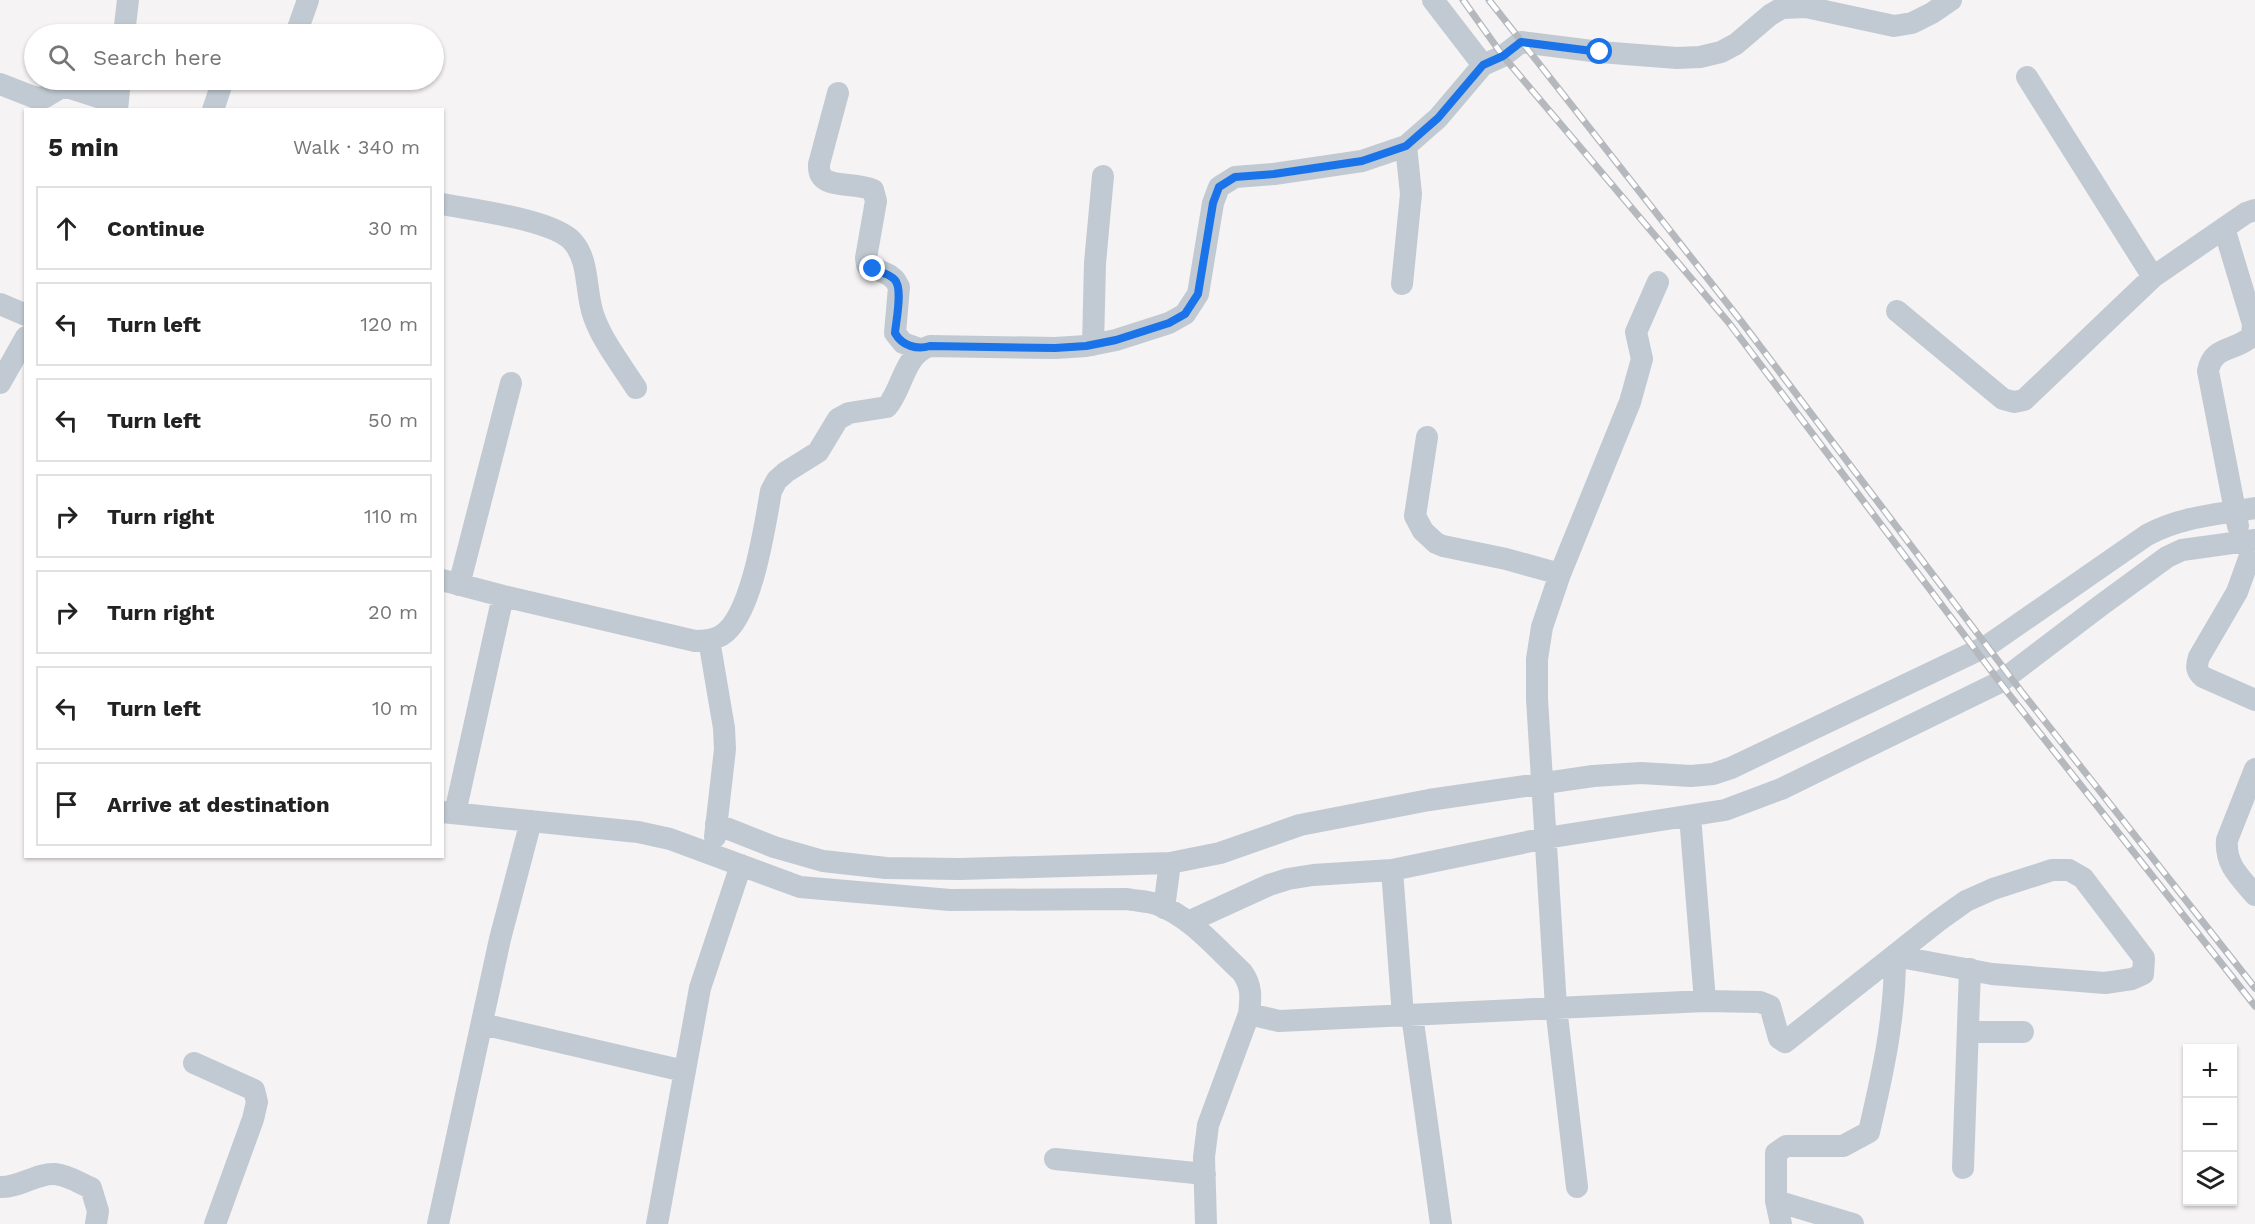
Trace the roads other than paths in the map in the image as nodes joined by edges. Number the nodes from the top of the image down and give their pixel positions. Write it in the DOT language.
graph roads {
  1 [pos="128,0"];
  2 [pos="308,0"];
  3 [pos="1433,0"];
  4 [pos="1951,0"];
  5 [pos="1784,4"];
  6 [pos="125,24"];
  7 [pos="300,24"];
  8 [pos="1483,65"];
  9 [pos="2027,77"];
  10 [pos="0,84"];
  11 [pos="57,90"];
  12 [pos="75,90"];
  13 [pos="119,90"];
  14 [pos="220,90"];
  15 [pos="838,93"];
  16 [pos="117,106"];
  17 [pos="214,108"];
  18 [pos="1406,146"];
  19 [pos="1103,176"];
  20 [pos="444,204"];
  21 [pos="2255,210"];
  22 [pos="2224,228"];
  23 [pos="2153,277"];
  24 [pos="1658,282"];
  25 [pos="1402,284"];
  26 [pos="0,304"];
  27 [pos="1897,311"];
  28 [pos="24,314"];
  29 [pos="24,342"];
  30 [pos="1093,345"];
  31 [pos="920,349"];
  32 [pos="511,383"];
  33 [pos="0,384"];
  34 [pos="636,388"];
  35 [pos="1427,437"];
  36 [pos="2245,528"];
  37 [pos="1560,574"];
  38 [pos="451,582"];
  39 [pos="503,596"];
  40 [pos="709,640"];
  41 [pos="2255,700"];
  42 [pos="2255,769"];
  43 [pos="1544,810"];
  44 [pos="449,813"];
  45 [pos="1690,816"];
  46 [pos="531,821"];
  47 [pos="716,824"];
  48 [pos="713,854"];
  49 [pos="741,865"];
  50 [pos="1392,870"];
  51 [pos="1167,882"];
  52 [pos="2255,895"];
  53 [pos="1188,922"];
  54 [pos="1895,956"];
  55 [pos="1970,969"];
  56 [pos="1705,1001"];
  57 [pos="1556,1007"];
  58 [pos="1249,1014"];
  59 [pos="1407,1015"];
  60 [pos="482,1024"];
  61 [pos="1968,1032"];
  62 [pos="2023,1032"];
  63 [pos="194,1063"];
  64 [pos="684,1071"];
  65 [pos="1054,1159"];
  66 [pos="1963,1168"];
  67 [pos="1204,1174"];
  68 [pos="0,1187"];
  69 [pos="1577,1187"];
  70 [pos="1776,1201"];
  71 [pos="96,1224"];
  72 [pos="215,1224"];
  73 [pos="438,1224"];
  74 [pos="657,1224"];
  75 [pos="1206,1224"];
  76 [pos="1440,1224"];
  77 [pos="1781,1224"];
  78 [pos="1853,1224"];
  1 -- 6 [label="street"];
  2 -- 7 [label="street"];
  3 -- 8 [label="street"];
  4 -- 5 [label="street"];
  5 -- 8 [label="street"];
  8 -- 18 [label="street"];
  9 -- 23 [label="street"];
  10 -- 11 [label="street"];
  12 -- 16 [label="street"];
  13 -- 16 [label="street"];
  14 -- 17 [label="street"];
  15 -- 31 [label="street"];
  18 -- 25 [label="street"];
  18 -- 30 [label="street"];
  19 -- 30 [label="street"];
  20 -- 34 [label="street"];
  21 -- 22 [label="street"];
  22 -- 23 [label="street"];
  22 -- 36 [label="street"];
  23 -- 27 [label="street"];
  24 -- 37 [label="street"];
  26 -- 28 [label="street"];
  29 -- 33 [label="street"];
  30 -- 31 [label="street"];
  31 -- 40 [label="street"];
  32 -- 38 [label="street"];
  35 -- 37 [label="street"];
  36 -- 41 [label="street"];
  36 -- 43 [label="street"];
  36 -- 45 [label="street"];
  37 -- 43 [label="street"];
  38 -- 39 [label="street"];
  39 -- 40 [label="street"];
  39 -- 44 [label="street"];
  40 -- 47 [label="street"];
  42 -- 52 [label="street"];
  43 -- 45 [label="street"];
  43 -- 50 [label="street"];
  43 -- 51 [label="street"];
  43 -- 57 [label="street"];
  44 -- 46 [label="street"];
  45 -- 56 [label="street"];
  46 -- 48 [label="street"];
  46 -- 60 [label="street"];
  47 -- 48 [label="street"];
  47 -- 51 [label="street"];
  48 -- 49 [label="street"];
  49 -- 51 [label="street"];
  49 -- 64 [label="street"];
  50 -- 53 [label="street"];
  50 -- 59 [label="street"];
  51 -- 53 [label="street"];
  53 -- 58 [label="street"];
  54 -- 55 [label="street"];
  54 -- 55 [label="street"];
  54 -- 56 [label="street"];
  54 -- 70 [label="street"];
  55 -- 61 [label="street"];
  56 -- 57 [label="street"];
  57 -- 59 [label="street"];
  57 -- 69 [label="street"];
  58 -- 59 [label="street"];
  58 -- 67 [label="street"];
  59 -- 76 [label="street"];
  60 -- 64 [label="street"];
  60 -- 73 [label="street"];
  61 -- 62 [label="street"];
  61 -- 66 [label="street"];
  63 -- 72 [label="street"];
  64 -- 74 [label="street"];
  65 -- 67 [label="street"];
  67 -- 75 [label="street"];
  68 -- 71 [label="street"];
  70 -- 77 [label="street"];
  70 -- 78 [label="street"];
}
